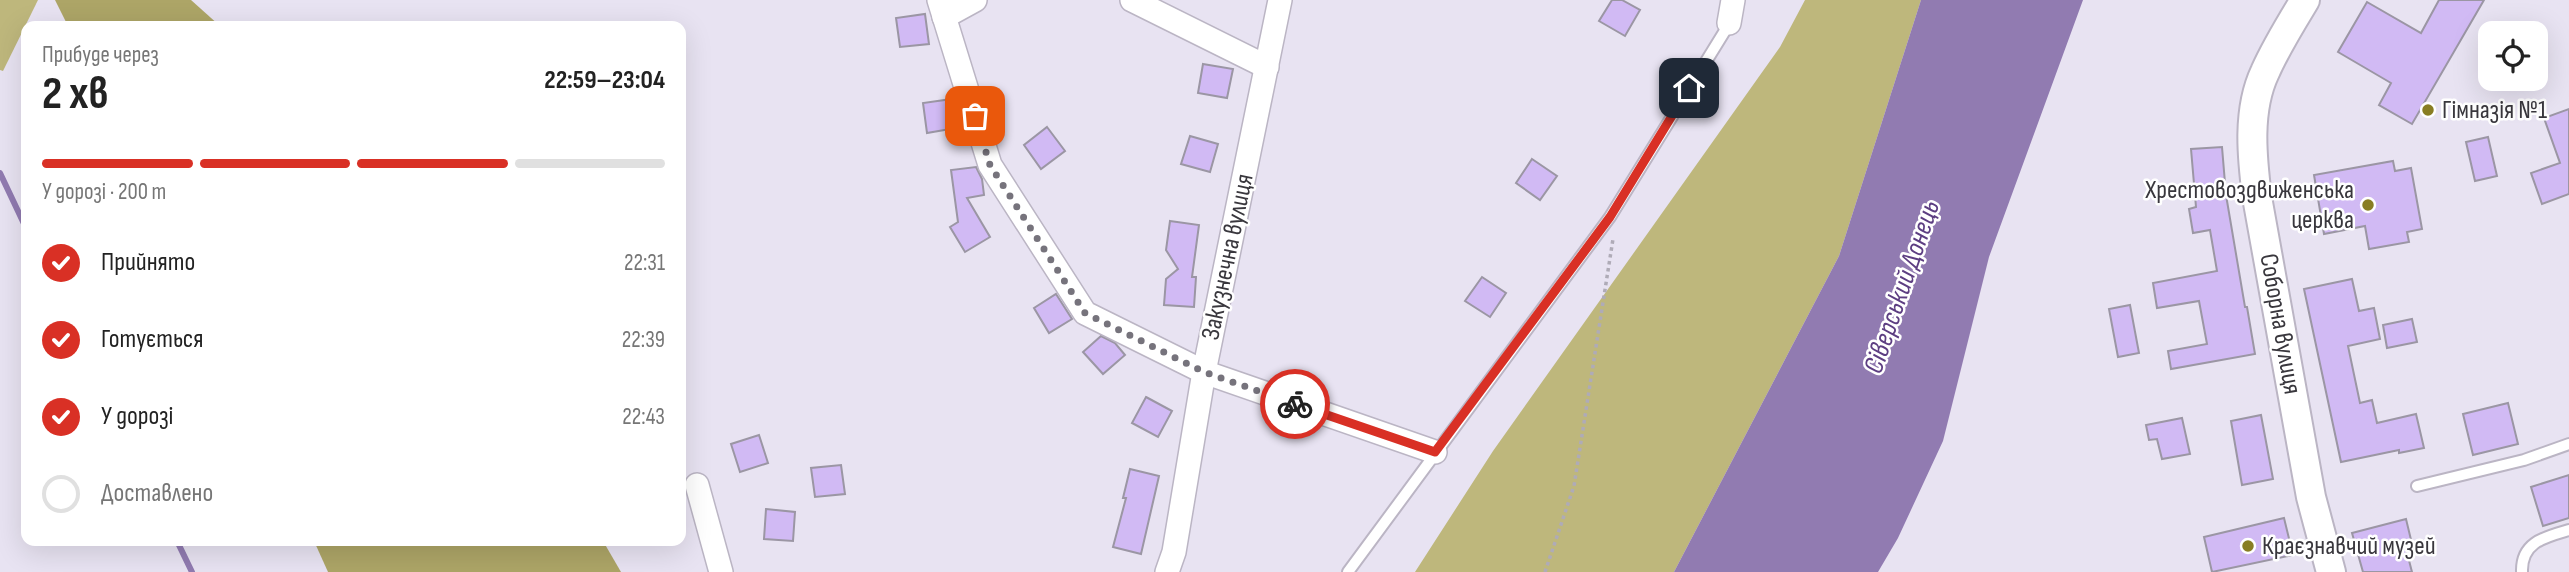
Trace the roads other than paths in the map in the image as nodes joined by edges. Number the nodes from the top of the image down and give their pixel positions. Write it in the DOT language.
graph roads {
  1 [pos="975,0"];
  2 [pos="1132,0"];
  3 [pos="1280,0"];
  4 [pos="1733,0"];
  5 [pos="1743,0"];
  6 [pos="2305,0"];
  7 [pos="942,9"];
  8 [pos="1729,23"];
  9 [pos="1267,67"];
  10 [pos="1204,372"];
  11 [pos="2569,444"];
  12 [pos="1435,452"];
  13 [pos="698,485"];
  14 [pos="2417,486"];
  15 [pos="2569,530"];
  16 [pos="721,572"];
  17 [pos="1167,572"];
  18 [pos="1348,572"];
  19 [pos="2331,572"];
  20 [pos="2522,572"];
  1 -- 7 [label="street"];
  2 -- 9 [label="street"];
  3 -- 9 [label="street, Закузнечна вулиця"];
  4 -- 8 [label="street"];
  5 -- 8 [label="lane"];
  6 -- 19 [label="street, Соборна вулиця"];
  7 -- 10 [label="street"];
  8 -- 12 [label="lane"];
  9 -- 10 [label="street, Закузнечна вулиця"];
  10 -- 12 [label="street"];
  10 -- 17 [label="street, Закузнечна вулиця"];
  11 -- 14 [label="lane"];
  12 -- 18 [label="lane"];
  13 -- 16 [label="street"];
  15 -- 20 [label="lane"];
}
